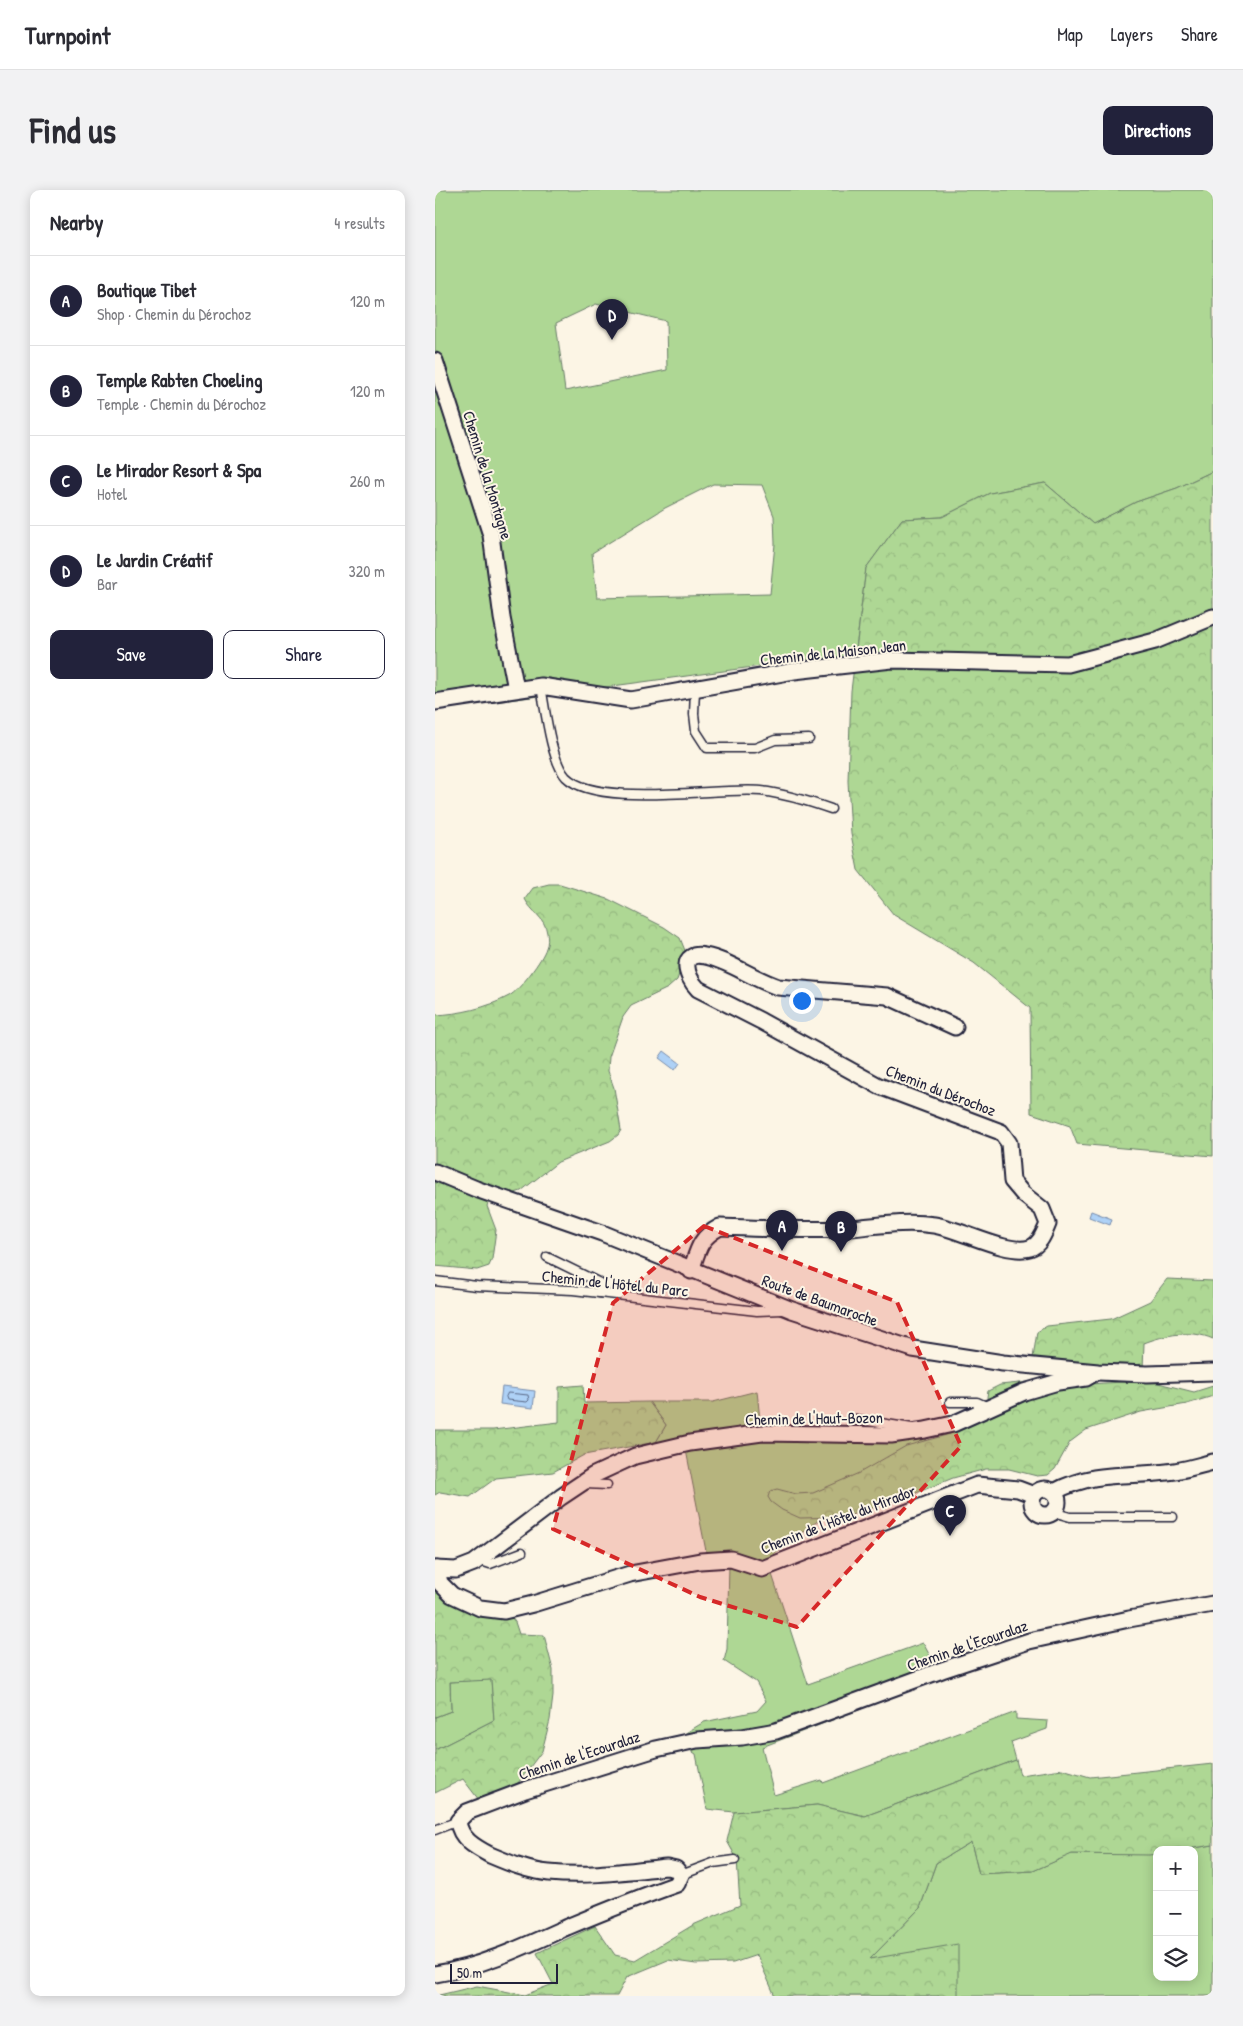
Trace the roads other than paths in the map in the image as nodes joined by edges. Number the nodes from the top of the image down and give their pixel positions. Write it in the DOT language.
graph roads {
  1 [pos="435,361"];
  2 [pos="1213,617"];
  3 [pos="541,686"];
  4 [pos="516,689"];
  5 [pos="695,689"];
  6 [pos="435,702"];
  7 [pos="809,739"];
  8 [pos="831,809"];
  9 [pos="955,1027"];
  10 [pos="435,1172"];
  11 [pos="547,1257"];
  12 [pos="691,1271"];
  13 [pos="435,1281"];
  14 [pos="599,1293"];
  15 [pos="792,1310"];
  16 [pos="1098,1372"];
  17 [pos="1213,1372"];
  18 [pos="950,1402"];
  19 [pos="990,1408"];
  20 [pos="855,1418"];
  21 [pos="921,1430"];
  22 [pos="1213,1462"];
  23 [pos="581,1484"];
  24 [pos="607,1485"];
  25 [pos="1054,1492"];
  26 [pos="1034,1495"];
  27 [pos="1053,1512"];
  28 [pos="1173,1517"];
  29 [pos="522,1552"];
  30 [pos="478,1560"];
  31 [pos="436,1569"];
  32 [pos="1213,1604"];
  33 [pos="458,1820"];
  34 [pos="435,1830"];
  35 [pos="735,1860"];
  36 [pos="681,1875"];
  37 [pos="435,1974"];
  1 -- 4 [label="street, Chemin de la Montagne"];
  2 -- 5 [label="street, Chemin de la Maison Jean"];
  3 -- 4 [label="street, Chemin de la Maison Jean"];
  3 -- 5 [label="street, Chemin de la Maison Jean"];
  3 -- 8 [label="lane"];
  4 -- 6 [label="street, Chemin de la Maison Jean"];
  5 -- 7 [label="lane"];
  9 -- 12 [label="street, Chemin du Dérochoz"];
  10 -- 12 [label="street, Route de Baumaroche"];
  11 -- 14 [label="lane"];
  12 -- 15 [label="street, Route de Baumaroche"];
  13 -- 14 [label="lane, Chemin de l'Hôtel du Parc"];
  14 -- 15 [label="lane, Chemin de l'Hôtel du Parc"];
  15 -- 16 [label="street, Route de Baumaroche"];
  16 -- 17 [label="street, Route de Baumaroche"];
  16 -- 19 [label="street, Chemin de l'Haut-Bozon"];
  18 -- 19 [label="lane"];
  19 -- 21 [label="street, Chemin de l'Haut-Bozon"];
  20 -- 21 [label="lane"];
  21 -- 23 [label="street, Chemin de l'Haut-Bozon"];
  22 -- 25 [label="street"];
  23 -- 24 [label="lane"];
  23 -- 30 [label="street, Chemin de l'Haut-Bozon"];
  25 -- 26 [label="street"];
  25 -- 27 [label="street"];
  26 -- 27 [label="street"];
  26 -- 31 [label="street, Chemin de l'Hôtel du Mirador"];
  27 -- 28 [label="lane"];
  29 -- 30 [label="lane"];
  30 -- 31 [label="street, Chemin de l'Haut-Bozon"];
  32 -- 33 [label="street, Chemin de l'Ecouralaz"];
  33 -- 34 [label="lane"];
  33 -- 36 [label="street"];
  35 -- 36 [label="lane"];
  36 -- 37 [label="street"];
}
